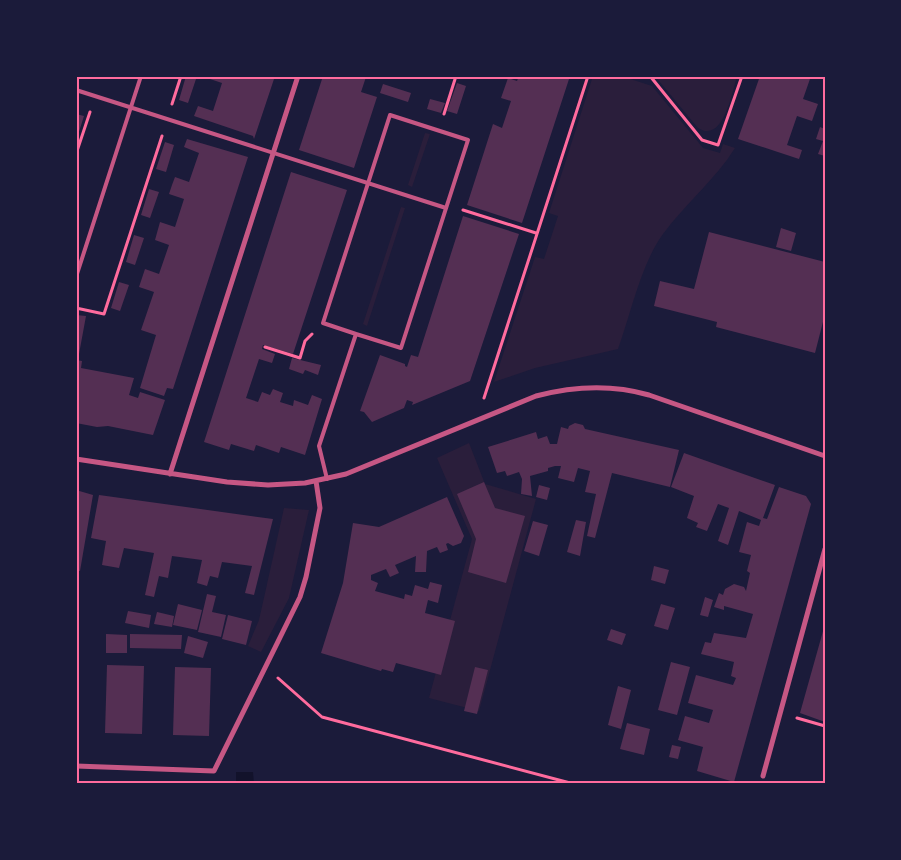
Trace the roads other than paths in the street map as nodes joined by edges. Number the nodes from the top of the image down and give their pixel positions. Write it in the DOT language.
graph roads {
  1 [pos="141,76"];
  2 [pos="298,76"];
  3 [pos="76,90"];
  4 [pos="131,108"];
  5 [pos="274,154"];
  6 [pos="368,184"];
  7 [pos="446,208"];
  8 [pos="76,278"];
  9 [pos="356,334"];
  10 [pos="825,456"];
  11 [pos="76,458"];
  12 [pos="170,474"];
  13 [pos="327,479"];
  14 [pos="316,482"];
  15 [pos="825,549"];
  16 [pos="76,766"];
  17 [pos="763,776"];
  1 -- 4 [label="lane"];
  2 -- 5 [label="street"];
  3 -- 4 [label="lane"];
  4 -- 5 [label="lane"];
  4 -- 8 [label="lane"];
  5 -- 6 [label="lane"];
  5 -- 12 [label="street"];
  6 -- 7 [label="lane"];
  6 -- 7 [label="lane"];
  6 -- 9 [label="lane"];
  7 -- 9 [label="lane"];
  9 -- 13 [label="lane"];
  10 -- 13 [label="street"];
  11 -- 12 [label="street"];
  12 -- 14 [label="street"];
  13 -- 14 [label="street"];
  14 -- 16 [label="street"];
  15 -- 17 [label="street"];
}
